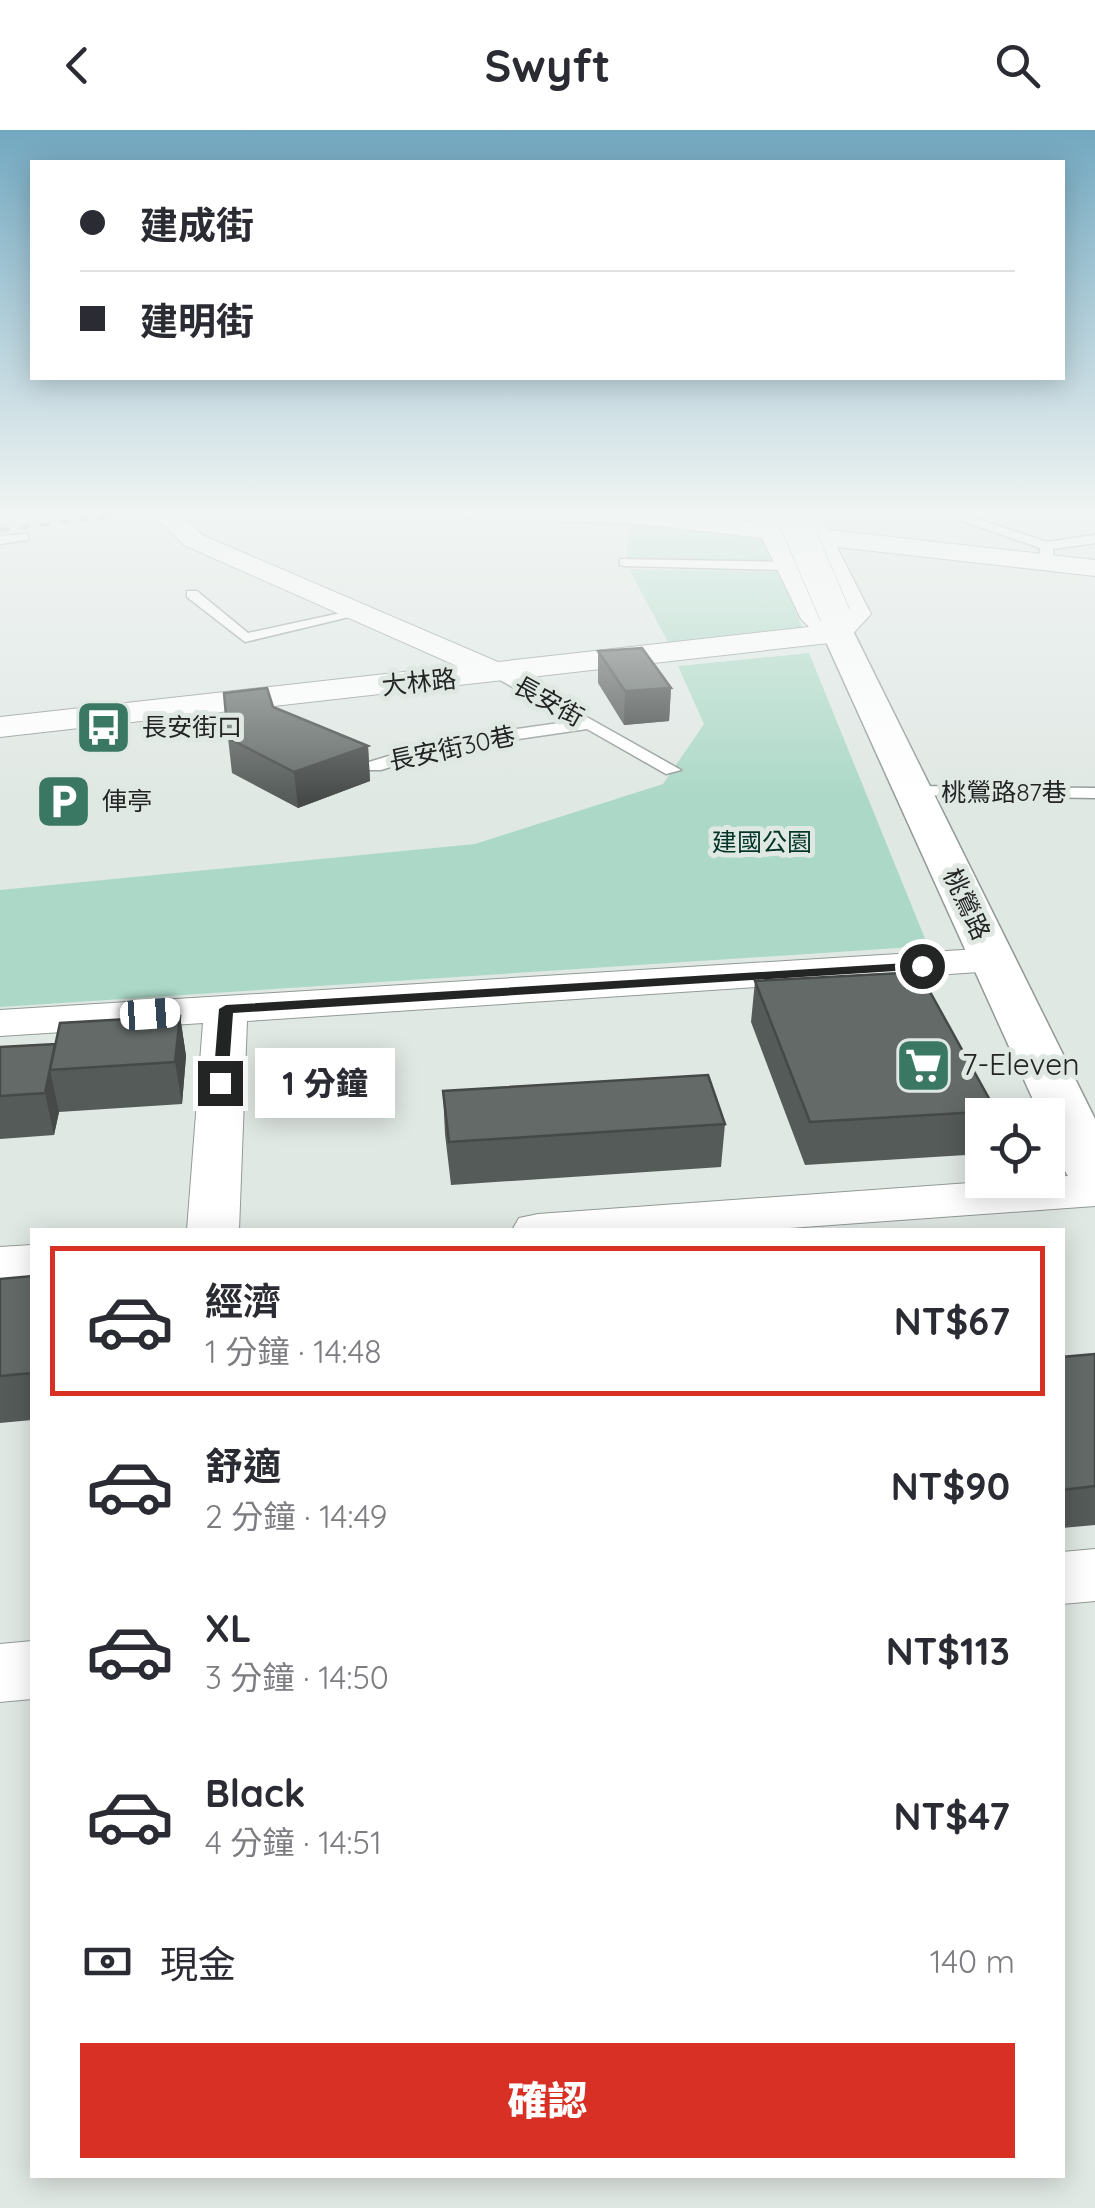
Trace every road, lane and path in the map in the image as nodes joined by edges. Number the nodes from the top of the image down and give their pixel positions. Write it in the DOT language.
graph roads {
  1 [pos="208,607"];
  2 [pos="347,607"];
  3 [pos="808,607"];
  4 [pos="829,607"];
  5 [pos="358,612"];
  6 [pos="837,624"];
  7 [pos="498,673"];
  8 [pos="589,724"];
  9 [pos="0,728"];
  10 [pos="375,766"];
  11 [pos="672,770"];
  12 [pos="913,791"];
  13 [pos="1095,792"];
  14 [pos="994,961"];
  15 [pos="226,1009"];
  16 [pos="0,1024"];
  17 [pos="1095,1175"];
  18 [pos="1095,1190"];
  19 [pos="213,1228"];
  20 [pos="566,1228"];
  21 [pos="30,1262"];
  22 [pos="0,1264"];
  23 [pos="1095,1576"];
  24 [pos="1065,1578"];
  25 [pos="30,1670"];
  26 [pos="0,1673"];
  1 -- 5 [label="lane"];
  2 -- 5 [label="street, 長安街"];
  3 -- 6 [label="street, 桃鶯路"];
  4 -- 6 [label="main road, bridge"];
  5 -- 7 [label="street, 長安街"];
  6 -- 7 [label="street, 大林路"];
  6 -- 12 [label="main road, 桃鶯路"];
  7 -- 8 [label="lane, 長安街"];
  7 -- 9 [label="street, 大林路"];
  8 -- 10 [label="lane, 長安街30巷"];
  8 -- 11 [label="lane, 長安街"];
  12 -- 13 [label="lane, 桃鶯路87巷"];
  12 -- 14 [label="main road, 桃鶯路"];
  14 -- 15 [label="street"];
  14 -- 17 [label="main road, 桃鶯路"];
  15 -- 16 [label="street"];
  15 -- 19 [label="street"];
  18 -- 20 [label="street"];
  21 -- 22 [label="street"];
  23 -- 24 [label="street"];
  25 -- 26 [label="street"];
}
